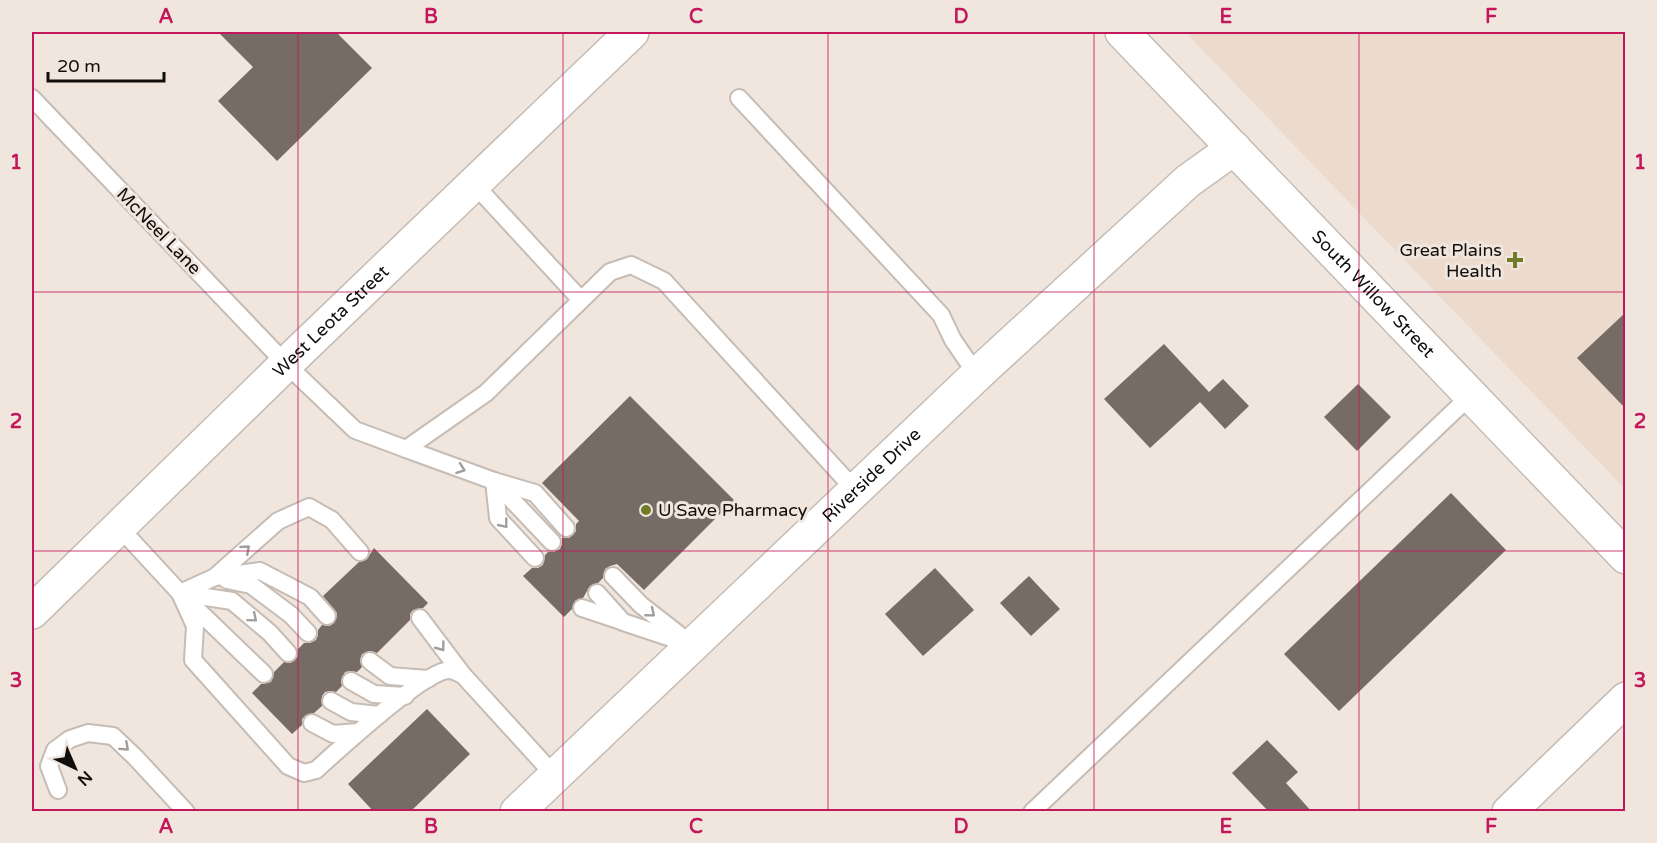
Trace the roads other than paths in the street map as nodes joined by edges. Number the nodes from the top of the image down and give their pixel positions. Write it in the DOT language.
graph roads {
  1 [pos="632,32"];
  2 [pos="1122,32"];
  3 [pos="32,98"];
  4 [pos="739,98"];
  5 [pos="1234,148"];
  6 [pos="474,184"];
  7 [pos="581,300"];
  8 [pos="286,364"];
  9 [pos="977,375"];
  10 [pos="1470,396"];
  11 [pos="406,449"];
  12 [pos="494,481"];
  13 [pos="855,490"];
  14 [pos="119,527"];
  15 [pos="566,528"];
  16 [pos="552,542"];
  17 [pos="360,552"];
  18 [pos="1626,557"];
  19 [pos="535,558"];
  20 [pos="614,576"];
  21 [pos="214,577"];
  22 [pos="180,593"];
  23 [pos="597,593"];
  24 [pos="582,608"];
  25 [pos="32,612"];
  26 [pos="327,616"];
  27 [pos="420,618"];
  28 [pos="623,622"];
  29 [pos="308,633"];
  30 [pos="692,645"];
  31 [pos="288,653"];
  32 [pos="370,661"];
  33 [pos="264,674"];
  34 [pos="463,675"];
  35 [pos="428,679"];
  36 [pos="351,681"];
  37 [pos="405,696"];
  38 [pos="1626,699"];
  39 [pos="331,701"];
  40 [pos="379,715"];
  41 [pos="312,723"];
  42 [pos="358,732"];
  43 [pos="555,776"];
  44 [pos="58,790"];
  45 [pos="186,812"];
  46 [pos="517,812"];
  47 [pos="1032,812"];
  48 [pos="1509,812"];
  1 -- 6 [label="main road, West Leota Street"];
  2 -- 5 [label="main road, South Willow Street"];
  3 -- 8 [label="lane, McNeel Lane"];
  4 -- 9 [label="lane"];
  5 -- 9 [label="main road, Riverside Drive"];
  5 -- 10 [label="main road, South Willow Street"];
  6 -- 7 [label="lane"];
  6 -- 8 [label="main road, West Leota Street"];
  7 -- 11 [label="lane"];
  7 -- 13 [label="lane"];
  8 -- 11 [label="lane, McNeel Lane"];
  8 -- 14 [label="main road, West Leota Street"];
  9 -- 13 [label="main road, Riverside Drive"];
  10 -- 18 [label="main road, South Willow Street"];
  10 -- 47 [label="lane"];
  11 -- 12 [label="lane, McNeel Lane, one-way"];
  12 -- 15 [label="lane, McNeel Lane"];
  12 -- 16 [label="lane"];
  12 -- 19 [label="lane, one-way"];
  13 -- 30 [label="main road, Riverside Drive"];
  14 -- 22 [label="lane"];
  14 -- 25 [label="main road, West Leota Street"];
  21 -- 17 [label="lane, one-way"];
  20 -- 30 [label="lane, one-way"];
  21 -- 22 [label="lane"];
  21 -- 26 [label="lane"];
  21 -- 29 [label="lane"];
  22 -- 31 [label="lane, one-way"];
  22 -- 33 [label="lane"];
  22 -- 42 [label="lane"];
  23 -- 28 [label="lane"];
  24 -- 28 [label="lane"];
  27 -- 34 [label="lane, one-way"];
  28 -- 30 [label="lane"];
  30 -- 43 [label="main road, Riverside Drive"];
  32 -- 35 [label="lane"];
  34 -- 35 [label="lane"];
  34 -- 43 [label="lane"];
  35 -- 37 [label="lane"];
  36 -- 37 [label="lane"];
  37 -- 40 [label="lane"];
  38 -- 48 [label="main road"];
  39 -- 40 [label="lane"];
  40 -- 42 [label="lane"];
  41 -- 42 [label="lane"];
  43 -- 46 [label="main road, Riverside Drive"];
  44 -- 45 [label="lane, one-way"];
}
